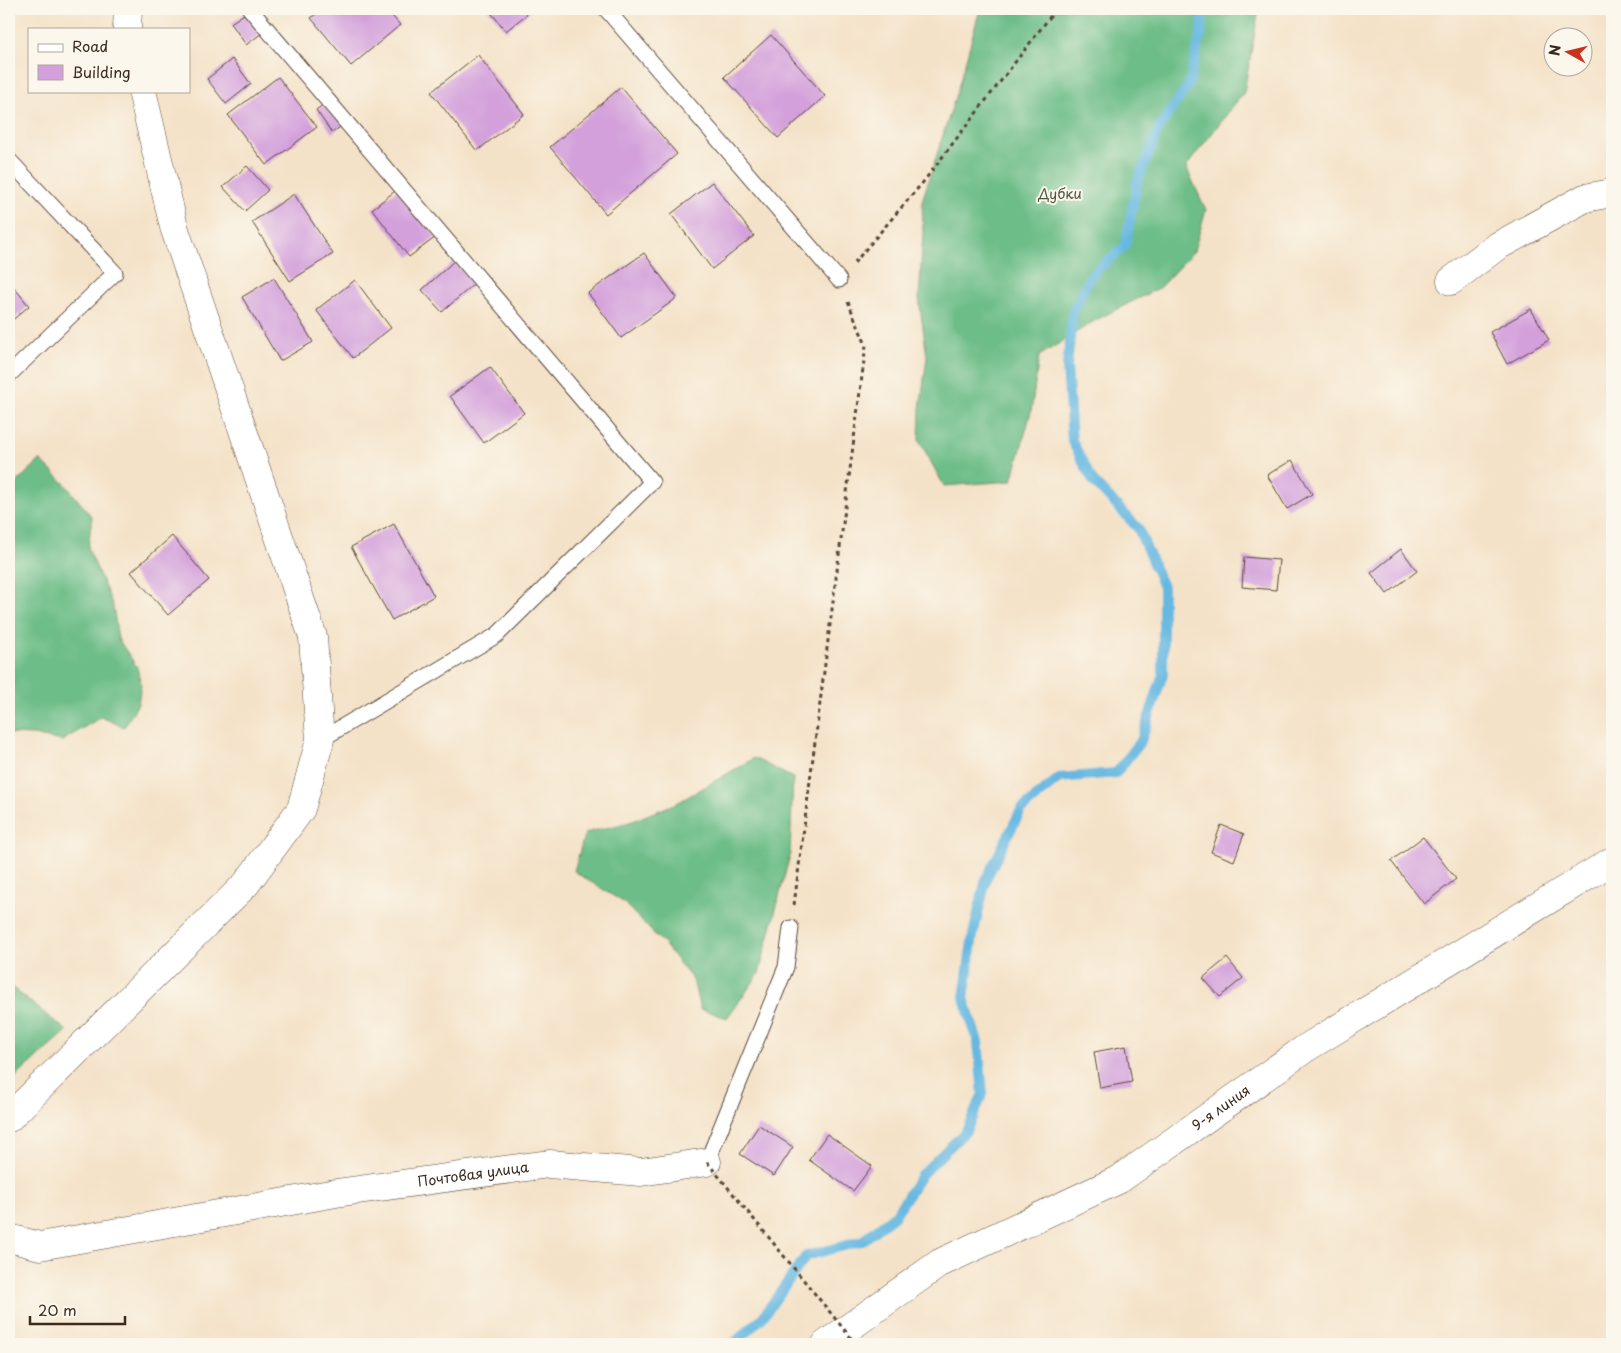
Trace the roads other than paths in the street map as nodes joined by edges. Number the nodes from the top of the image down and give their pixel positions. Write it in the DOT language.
graph roads {
  1 [pos="128,9"];
  2 [pos="250,9"];
  3 [pos="606,9"];
  4 [pos="128,28"];
  5 [pos="142,92"];
  6 [pos="9,160"];
  7 [pos="1612,193"];
  8 [pos="839,280"];
  9 [pos="1451,281"];
  10 [pos="9,375"];
  11 [pos="320,740"];
  12 [pos="1612,861"];
  13 [pos="791,928"];
  14 [pos="9,1118"];
  15 [pos="706,1162"];
  16 [pos="9,1238"];
  17 [pos="826,1344"];
  1 -- 4 [label="street"];
  2 -- 11 [label="lane"];
  3 -- 8 [label="lane"];
  5 -- 11 [label="street"];
  6 -- 10 [label="lane"];
  7 -- 9 [label="street"];
  11 -- 14 [label="street"];
  12 -- 17 [label="street, 9-я линия"];
  13 -- 15 [label="lane"];
  15 -- 16 [label="street, Почтовая улица"];
}
